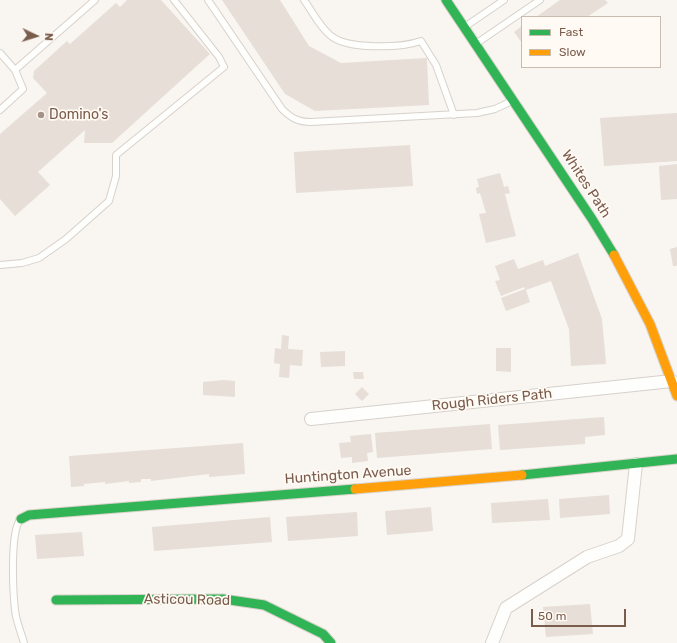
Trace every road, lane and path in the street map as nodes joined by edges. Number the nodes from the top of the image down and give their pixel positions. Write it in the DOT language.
graph roads {
  1 [pos="95,0"];
  2 [pos="174,0"];
  3 [pos="208,0"];
  4 [pos="304,0"];
  5 [pos="446,0"];
  6 [pos="504,0"];
  7 [pos="540,0"];
  8 [pos="464,27"];
  9 [pos="476,44"];
  10 [pos="0,53"];
  11 [pos="15,70"];
  12 [pos="514,100"];
  13 [pos="0,110"];
  14 [pos="454,115"];
  15 [pos="0,264"];
  16 [pos="672,382"];
  17 [pos="677,396"];
  18 [pos="311,419"];
  19 [pos="677,459"];
  20 [pos="636,464"];
  21 [pos="21,519"];
  22 [pos="56,600"];
  23 [pos="24,643"];
  24 [pos="331,643"];
  25 [pos="492,643"];
  1 -- 11 [label="lane"];
  2 -- 15 [label="lane"];
  3 -- 14 [label="lane"];
  4 -- 14 [label="lane"];
  5 -- 8 [label="street, Whites Path"];
  6 -- 8 [label="lane"];
  7 -- 9 [label="lane"];
  8 -- 9 [label="street, Whites Path"];
  9 -- 12 [label="street, Whites Path"];
  10 -- 11 [label="lane"];
  11 -- 13 [label="lane"];
  12 -- 14 [label="lane"];
  12 -- 16 [label="street, Whites Path"];
  16 -- 17 [label="street, Whites Path"];
  16 -- 18 [label="street, Rough Riders Path"];
  19 -- 20 [label="street, Huntington Avenue"];
  20 -- 21 [label="street, Huntington Avenue"];
  20 -- 25 [label="street"];
  21 -- 23 [label="lane"];
  22 -- 24 [label="street, Asticou Road"];
}
